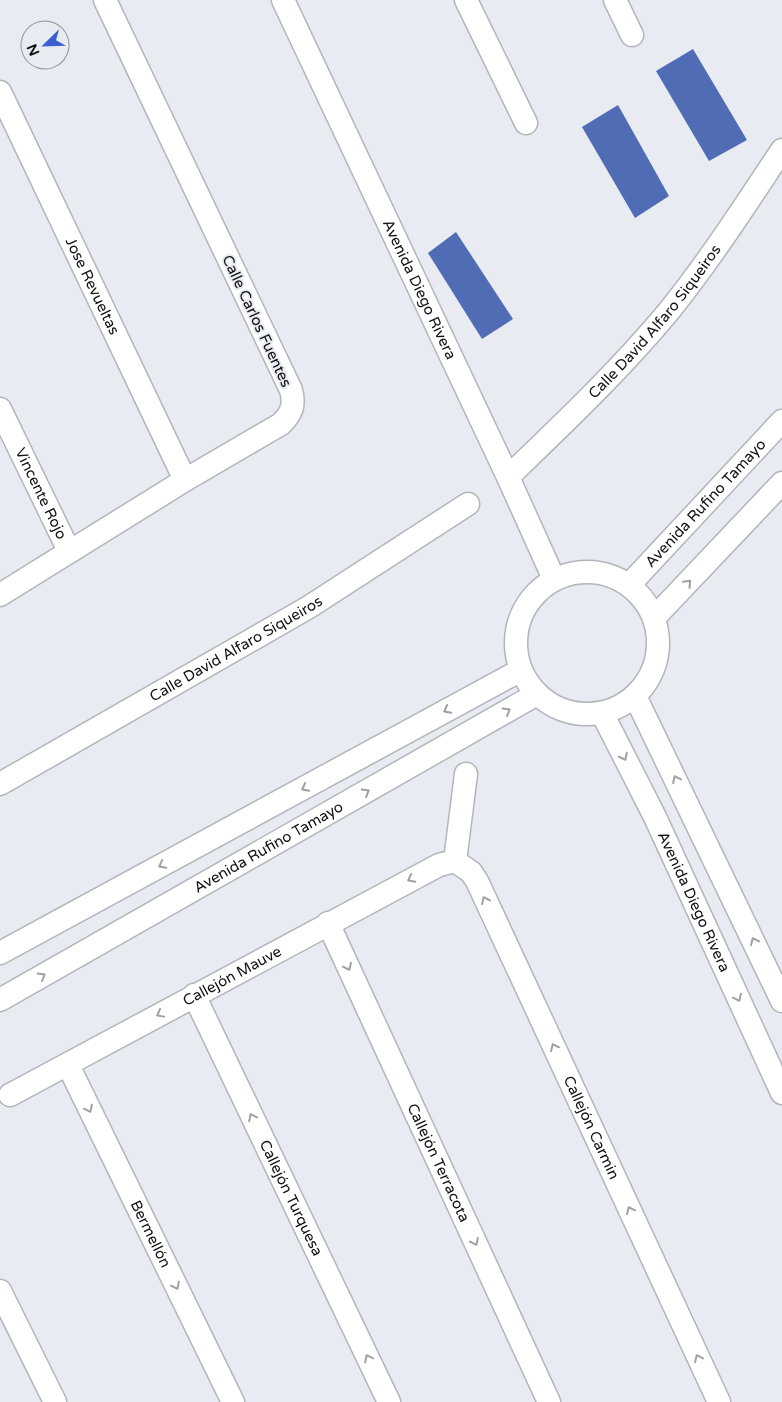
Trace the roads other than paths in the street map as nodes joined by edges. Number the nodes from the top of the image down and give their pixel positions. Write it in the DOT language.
graph roads {
  1 [pos="105,0"];
  2 [pos="283,0"];
  3 [pos="466,0"];
  4 [pos="615,0"];
  5 [pos="632,35"];
  6 [pos="0,92"];
  7 [pos="526,123"];
  8 [pos="782,150"];
  9 [pos="0,409"];
  10 [pos="782,421"];
  11 [pos="508,477"];
  12 [pos="185,480"];
  13 [pos="782,483"];
  14 [pos="468,504"];
  15 [pos="69,551"];
  16 [pos="554,579"];
  17 [pos="629,585"];
  18 [pos="0,595"];
  19 [pos="654,618"];
  20 [pos="521,670"];
  21 [pos="537,694"];
  22 [pos="635,696"];
  23 [pos="602,713"];
  24 [pos="466,774"];
  25 [pos="0,784"];
  26 [pos="688,802"];
  27 [pos="655,817"];
  28 [pos="455,861"];
  29 [pos="328,923"];
  30 [pos="0,953"];
  31 [pos="194,995"];
  32 [pos="0,1000"];
  33 [pos="782,1001"];
  34 [pos="68,1065"];
  35 [pos="782,1093"];
  36 [pos="10,1095"];
  37 [pos="0,1291"];
  38 [pos="55,1402"];
  39 [pos="233,1402"];
  40 [pos="389,1402"];
  41 [pos="549,1402"];
  42 [pos="719,1402"];
  1 -- 12 [label="street, Calle Carlos Fuentes"];
  2 -- 11 [label="street, Avenida Diego Rivera"];
  3 -- 7 [label="street"];
  4 -- 5 [label="street"];
  6 -- 12 [label="street, Jose Revueltas"];
  8 -- 11 [label="street, Calle David Alfaro Siqueiros"];
  9 -- 15 [label="street, Vincente Rojo"];
  10 -- 17 [label="street, Avenida Rufino Tamayo"];
  11 -- 16 [label="street, Avenida Diego Rivera"];
  12 -- 15 [label="street, Calle Carlos Fuentes"];
  19 -- 13 [label="street, one-way"];
  14 -- 25 [label="street, Calle David Alfaro Siqueiros"];
  15 -- 18 [label="street, Calle Carlos Fuentes"];
  16 -- 17 [label="street"];
  16 -- 20 [label="street"];
  17 -- 19 [label="street"];
  19 -- 22 [label="street"];
  20 -- 21 [label="street"];
  20 -- 30 [label="street, one-way"];
  21 -- 23 [label="street"];
  32 -- 21 [label="street, Avenida Rufino Tamayo, one-way"];
  22 -- 23 [label="street"];
  26 -- 22 [label="street, one-way"];
  23 -- 27 [label="street, Avenida Diego Rivera, one-way"];
  24 -- 28 [label="street"];
  26 -- 27 [label="street"];
  33 -- 26 [label="street, one-way"];
  27 -- 35 [label="street, Avenida Diego Rivera, one-way"];
  28 -- 29 [label="street, Callejón Mauve, one-way"];
  42 -- 28 [label="street, Callejón Carmin, one-way"];
  29 -- 31 [label="street, Callejón Mauve"];
  29 -- 41 [label="street, Callejón Terracota, one-way"];
  31 -- 34 [label="street, Callejón Mauve, one-way"];
  40 -- 31 [label="street, Callejón Turquesa, one-way"];
  34 -- 36 [label="street, Callejón Mauve"];
  34 -- 39 [label="street, Bermellón, one-way"];
  37 -- 38 [label="street"];
}
